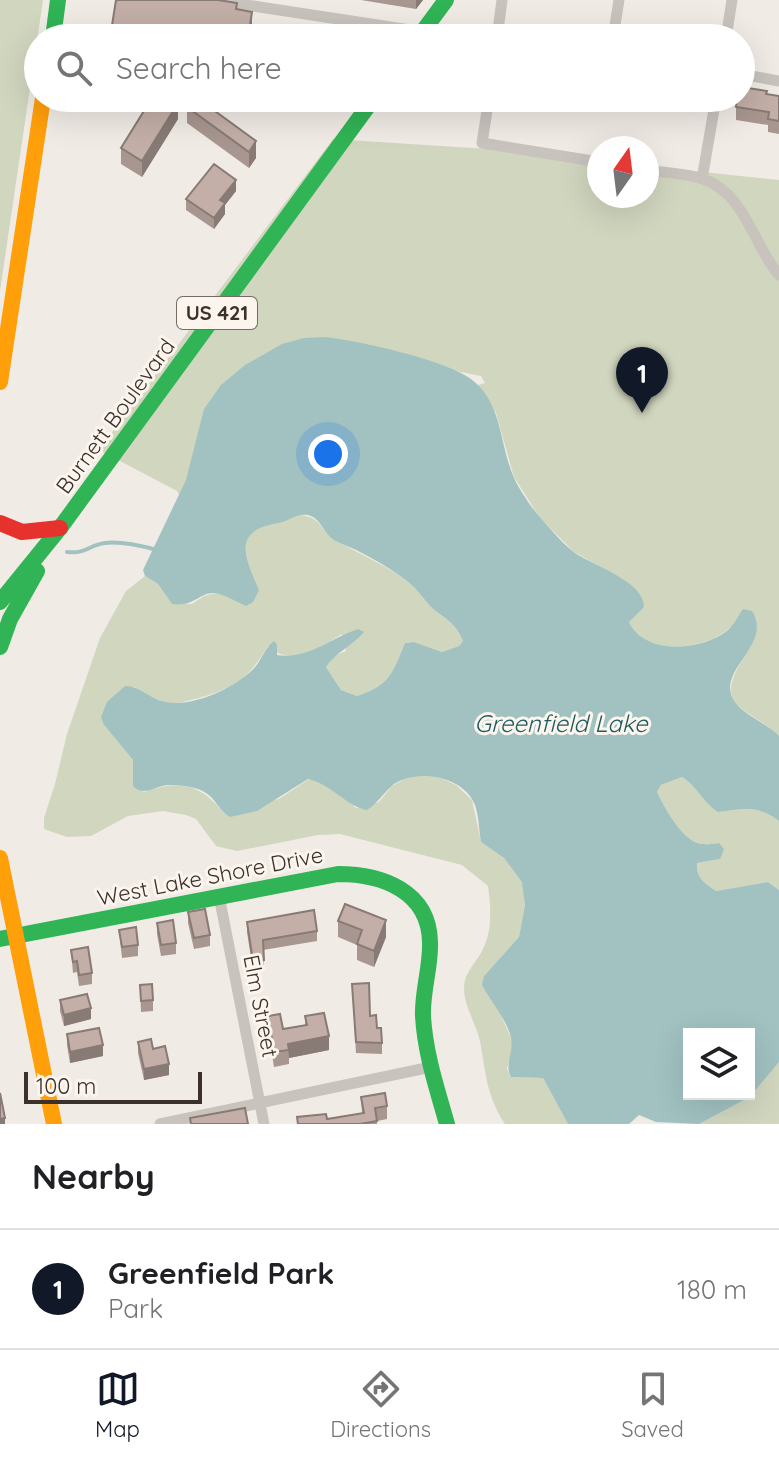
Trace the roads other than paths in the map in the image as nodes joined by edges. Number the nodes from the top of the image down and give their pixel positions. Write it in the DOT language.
graph roads {
  1 [pos="58,0"];
  2 [pos="214,0"];
  3 [pos="446,0"];
  4 [pos="502,0"];
  5 [pos="619,0"];
  6 [pos="732,0"];
  7 [pos="276,4"];
  8 [pos="55,24"];
  9 [pos="369,24"];
  10 [pos="428,24"];
  11 [pos="499,24"];
  12 [pos="615,24"];
  13 [pos="728,24"];
  14 [pos="755,77"];
  15 [pos="779,81"];
  16 [pos="41,112"];
  17 [pos="364,112"];
  18 [pos="487,112"];
  19 [pos="714,112"];
  20 [pos="587,160"];
  21 [pos="659,172"];
  22 [pos="702,179"];
  23 [pos="779,275"];
  24 [pos="0,382"];
  25 [pos="0,523"];
  26 [pos="60,528"];
  27 [pos="0,602"];
  28 [pos="0,647"];
  29 [pos="0,858"];
  30 [pos="219,896"];
  31 [pos="8,938"];
  32 [pos="431,1067"];
  33 [pos="260,1104"];
  34 [pos="54,1124"];
  35 [pos="160,1124"];
  36 [pos="264,1124"];
  37 [pos="447,1124"];
  1 -- 8 [label="main road"];
  2 -- 7 [label="street"];
  3 -- 10 [label="main road"];
  4 -- 11 [label="street"];
  5 -- 12 [label="street"];
  6 -- 13 [label="street"];
  7 -- 9 [label="street"];
  14 -- 15 [label="street"];
  16 -- 24 [label="main road"];
  17 -- 26 [label="main road, Burnett Boulevard / US 421"];
  18 -- 20 [label="street"];
  19 -- 22 [label="street"];
  21 -- 22 [label="street"];
  22 -- 23 [label="street"];
  25 -- 26 [label="main road"];
  26 -- 27 [label="main road, Burnett Boulevard / US 421"];
  26 -- 28 [label="main road"];
  29 -- 31 [label="main road"];
  30 -- 31 [label="main road, West Lake Shore Drive"];
  30 -- 32 [label="main road, West Lake Shore Drive"];
  30 -- 33 [label="street, Elm Street"];
  31 -- 34 [label="main road"];
  32 -- 33 [label="street"];
  32 -- 37 [label="main road, West Lake Shore Drive"];
  33 -- 35 [label="street"];
  33 -- 36 [label="street, Elm Street"];
}
